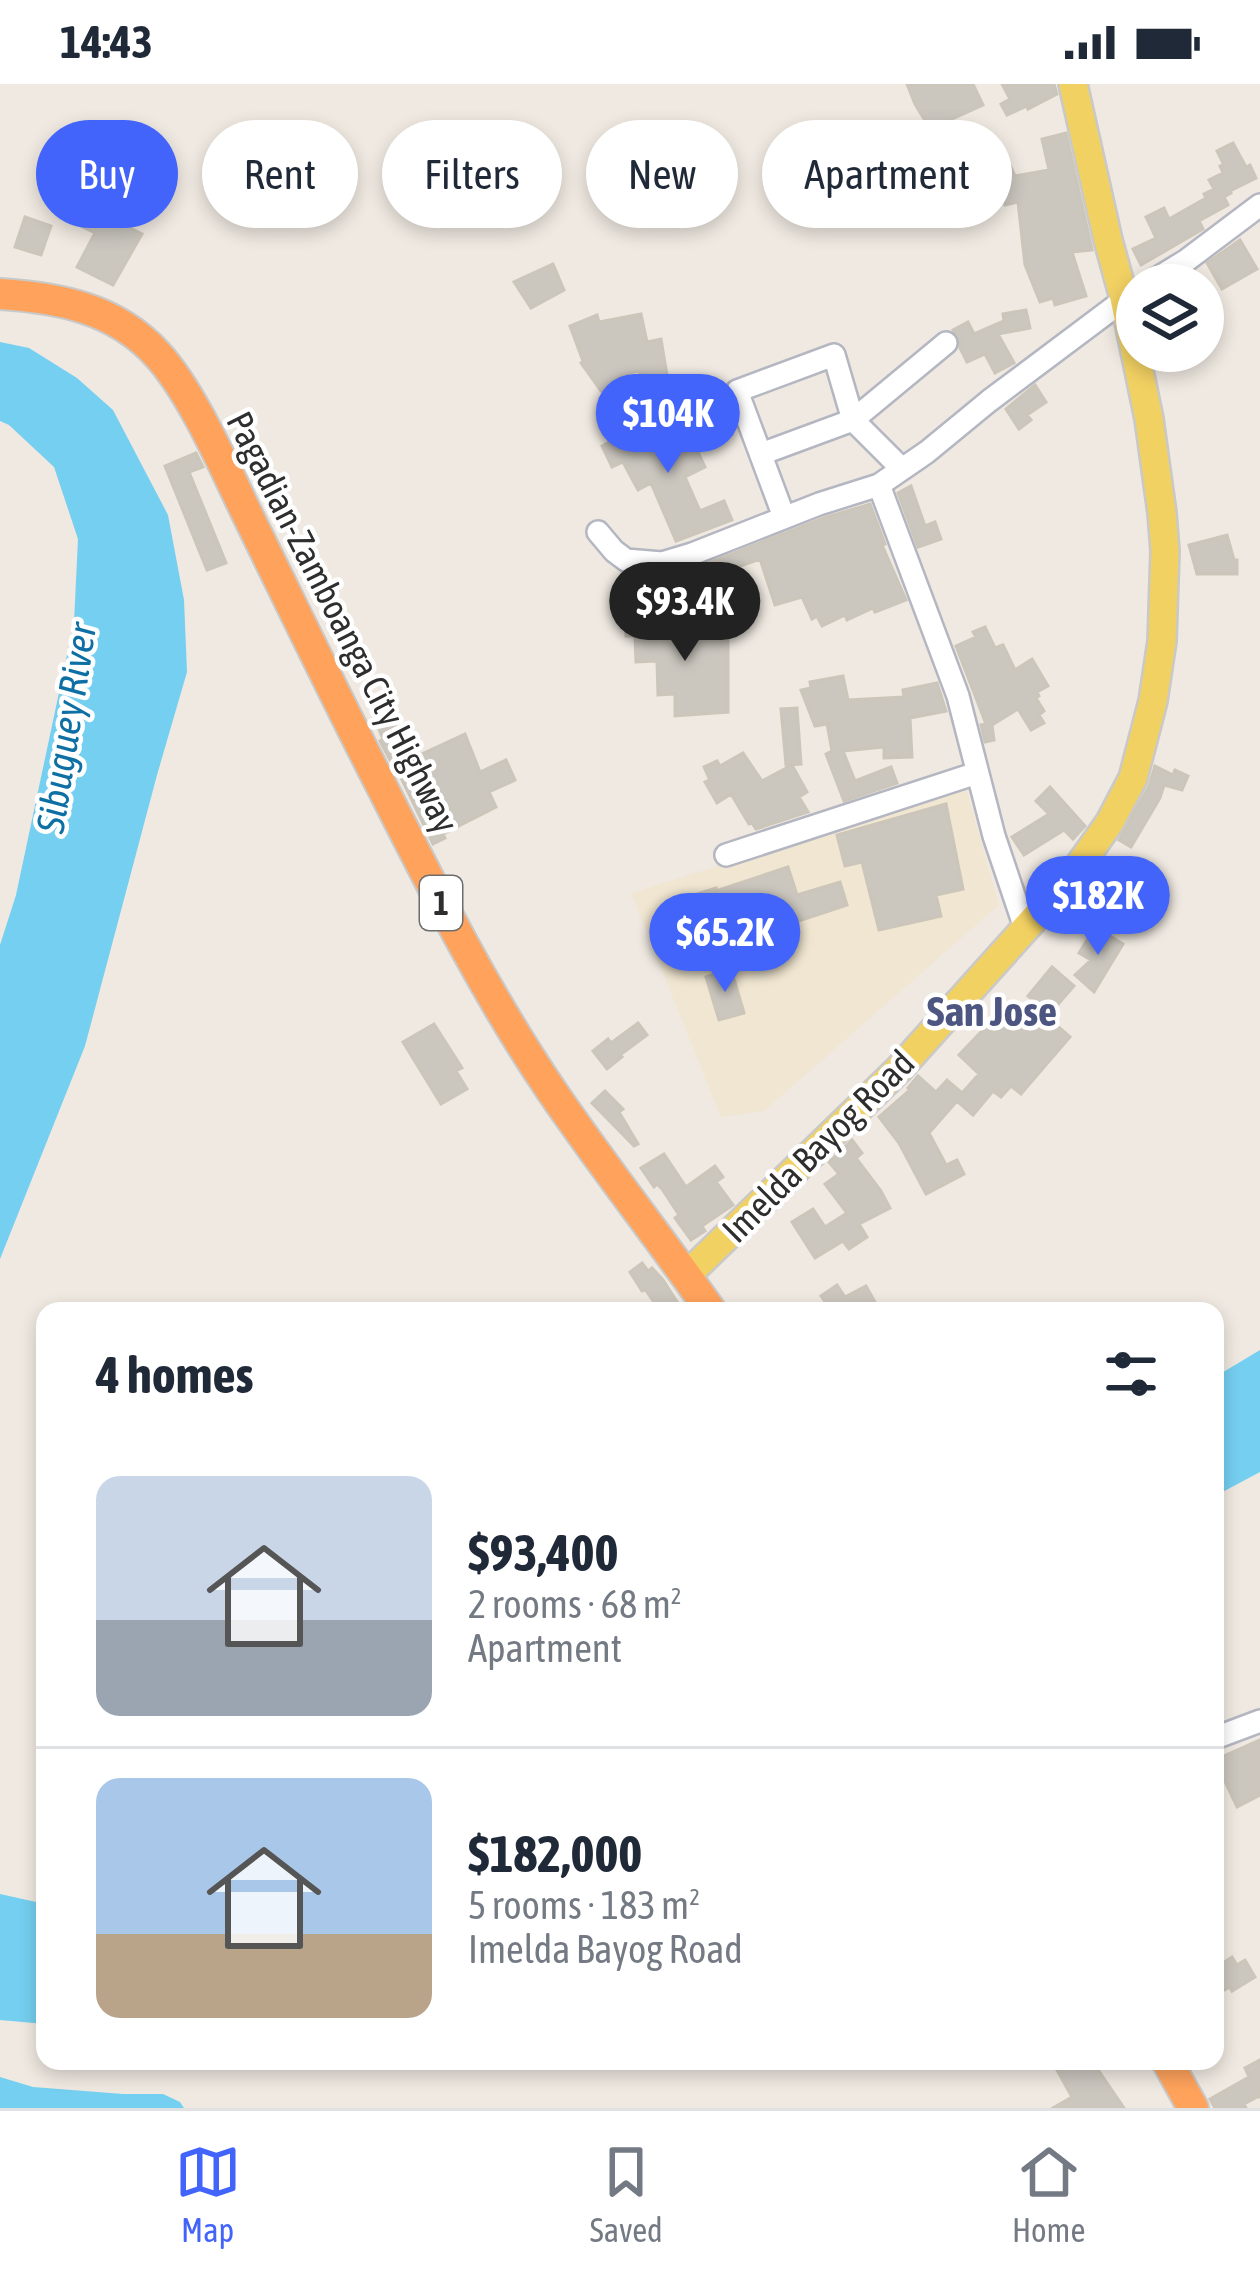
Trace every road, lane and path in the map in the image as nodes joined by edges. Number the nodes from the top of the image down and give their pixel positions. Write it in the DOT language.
graph roads {
  1 [pos="1073,84"];
  2 [pos="1260,205"];
  3 [pos="1121,264"];
  4 [pos="1180,264"];
  5 [pos="0,294"];
  6 [pos="1116,306"];
  7 [pos="946,344"];
  8 [pos="1145,372"];
  9 [pos="853,420"];
  10 [pos="761,454"];
  11 [pos="902,469"];
  12 [pos="879,485"];
  13 [pos="784,517"];
  14 [pos="598,532"];
  15 [pos="977,772"];
  16 [pos="726,855"];
  17 [pos="1025,928"];
  18 [pos="686,1276"];
  19 [pos="705,1302"];
  20 [pos="1260,1721"];
  21 [pos="1224,1735"];
  22 [pos="1172,2070"];
  23 [pos="1193,2108"];
  1 -- 3 [label="main road, Imelda Bayog Road"];
  2 -- 4 [label="street"];
  5 -- 18 [label="highway, Pagadian-Zamboanga City Highway / 1"];
  6 -- 11 [label="street"];
  7 -- 9 [label="street"];
  8 -- 17 [label="main road, Imelda Bayog Road"];
  9 -- 10 [label="street"];
  9 -- 10 [label="street"];
  9 -- 11 [label="street"];
  10 -- 13 [label="street"];
  11 -- 12 [label="street"];
  12 -- 13 [label="street"];
  12 -- 15 [label="street"];
  13 -- 14 [label="street"];
  15 -- 16 [label="street"];
  15 -- 17 [label="street"];
  17 -- 18 [label="main road, Imelda Bayog Road"];
  18 -- 19 [label="highway, Pagadian-Zamboanga City Highway / 1"];
  20 -- 21 [label="street"];
  22 -- 23 [label="highway"];
}
